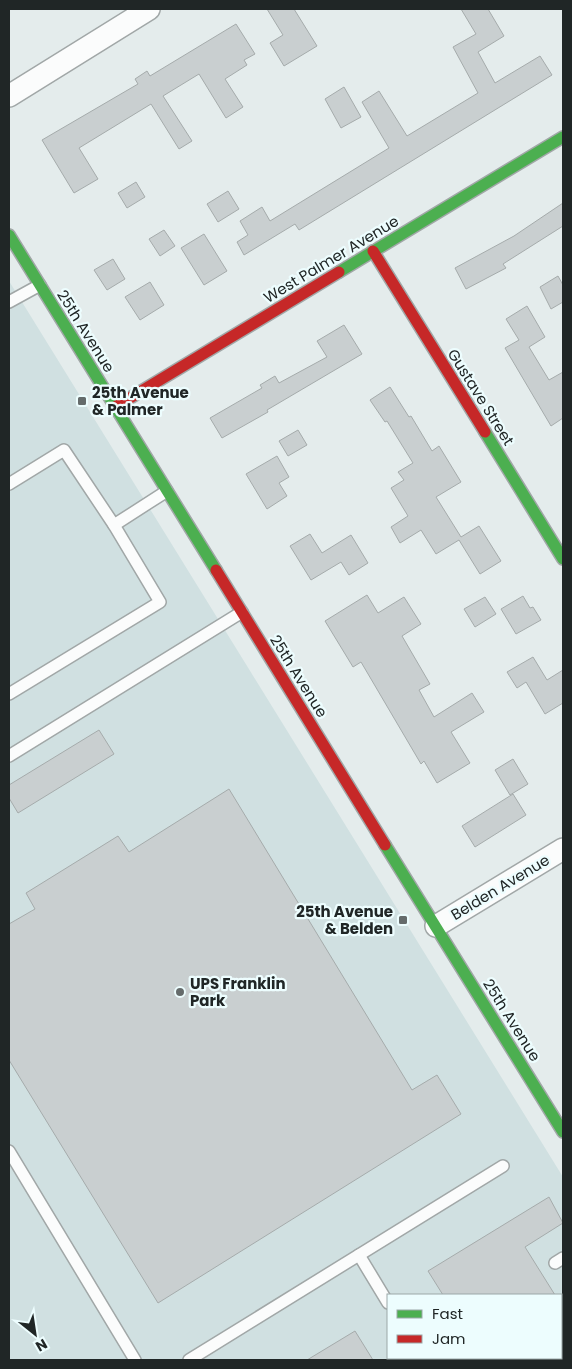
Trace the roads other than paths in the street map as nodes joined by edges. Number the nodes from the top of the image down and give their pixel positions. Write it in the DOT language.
graph roads {
  1 [pos="149,9"];
  2 [pos="9,96"];
  3 [pos="563,137"];
  4 [pos="9,235"];
  5 [pos="373,252"];
  6 [pos="40,285"];
  7 [pos="9,302"];
  8 [pos="115,407"];
  9 [pos="9,484"];
  10 [pos="167,491"];
  11 [pos="114,525"];
  12 [pos="563,559"];
  13 [pos="242,612"];
  14 [pos="9,694"];
  15 [pos="9,756"];
  16 [pos="563,849"];
  17 [pos="436,926"];
  18 [pos="563,1132"];
  19 [pos="9,1151"];
  20 [pos="503,1166"];
  21 [pos="359,1255"];
  22 [pos="387,1301"];
  23 [pos="135,1360"];
  24 [pos="189,1360"];
  1 -- 2 [label="street"];
  3 -- 5 [label="main road, West Palmer Avenue"];
  4 -- 6 [label="main road, 25th Avenue"];
  5 -- 8 [label="main road, West Palmer Avenue"];
  5 -- 12 [label="main road, Gustave Street"];
  6 -- 7 [label="lane"];
  6 -- 8 [label="main road, 25th Avenue"];
  8 -- 10 [label="main road, 25th Avenue"];
  9 -- 11 [label="lane"];
  10 -- 11 [label="lane"];
  10 -- 13 [label="main road, 25th Avenue"];
  11 -- 14 [label="lane"];
  13 -- 15 [label="lane"];
  13 -- 17 [label="main road, 25th Avenue"];
  16 -- 17 [label="street, Belden Avenue"];
  17 -- 18 [label="main road, 25th Avenue"];
  19 -- 23 [label="lane"];
  20 -- 21 [label="lane"];
  21 -- 22 [label="lane"];
  21 -- 24 [label="lane"];
}
